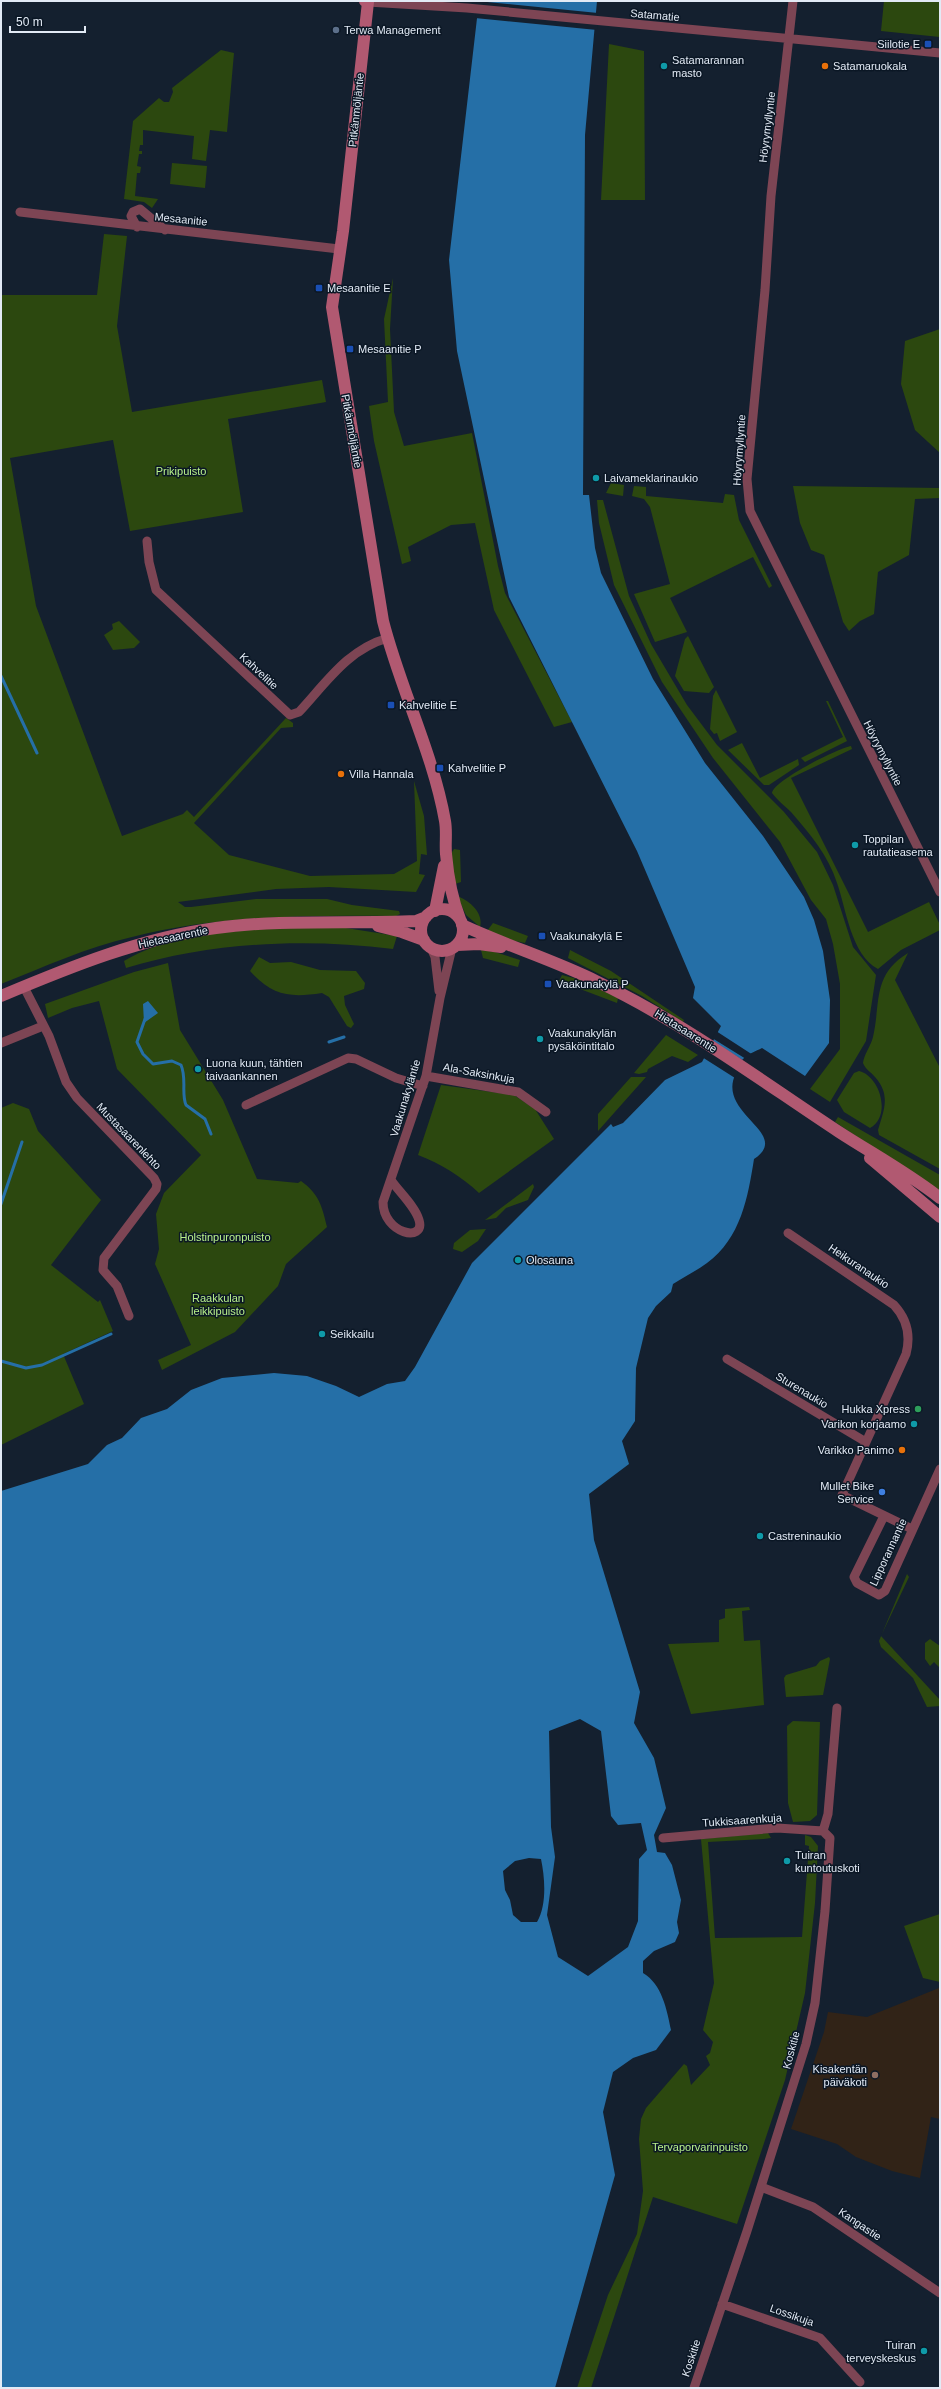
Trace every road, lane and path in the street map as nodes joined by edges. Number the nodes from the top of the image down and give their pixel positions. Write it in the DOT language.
graph roads {
  1 [pos="793,1"];
  2 [pos="367,2"];
  3 [pos="789,39"];
  4 [pos="940,53"];
  5 [pos="20,212"];
  6 [pos="137,227"];
  7 [pos="165,230"];
  8 [pos="339,249"];
  9 [pos="147,541"];
  10 [pos="388,638"];
  11 [pos="446,855"];
  12 [pos="940,892"];
  13 [pos="431,914"];
  14 [pos="355,922"];
  15 [pos="461,922"];
  16 [pos="428,944"];
  17 [pos="454,947"];
  18 [pos="520,950"];
  19 [pos="24,986"];
  20 [pos="1,996"];
  21 [pos="440,998"];
  22 [pos="43,1026"];
  23 [pos="1,1044"];
  24 [pos="426,1076"];
  25 [pos="423,1086"];
  26 [pos="246,1105"];
  27 [pos="546,1112"];
  28 [pos="840,1133"];
  29 [pos="391,1180"];
  30 [pos="940,1198"];
  31 [pos="940,1217"];
  32 [pos="788,1233"];
  33 [pos="129,1316"];
  34 [pos="727,1359"];
  35 [pos="866,1442"];
  36 [pos="940,1469"];
  37 [pos="884,1516"];
  38 [pos="912,1529"];
  39 [pos="837,1708"];
  40 [pos="823,1831"];
  41 [pos="663,1838"];
  42 [pos="761,2187"];
  43 [pos="940,2293"];
  44 [pos="722,2304"];
  45 [pos="860,2382"];
  46 [pos="694,2388"];
  1 -- 3 [label="street, Höyrymyllyntie"];
  2 -- 3 [label="street, Satamatie"];
  2 -- 8 [label="street, Pitkänmöljäntie"];
  3 -- 4 [label="street, Satamatie"];
  3 -- 12 [label="street, Höyrymyllyntie"];
  5 -- 6 [label="street, Mesaanitie"];
  6 -- 7 [label="street, Mesaanitie"];
  6 -- 7 [label="street"];
  7 -- 8 [label="street, Mesaanitie"];
  8 -- 10 [label="street, Pitkänmöljäntie"];
  9 -- 10 [label="street, Kahvelitie"];
  10 -- 11 [label="street, Pitkänmöljäntie"];
  11 -- 13 [label="street, Pitkänmöljäntie"];
  11 -- 15 [label="street, Pitkänmöljäntie"];
  13 -- 14 [label="street, Hietasaarentie"];
  13 -- 15 [label="street"];
  13 -- 16 [label="street"];
  14 -- 16 [label="street, Hietasaarentie"];
  14 -- 19 [label="street, Hietasaarentie"];
  15 -- 17 [label="street"];
  15 -- 18 [label="street, Hietasaarentie"];
  16 -- 17 [label="street"];
  16 -- 21 [label="street, Vaakunakyläntie"];
  17 -- 18 [label="street, Hietasaarentie"];
  17 -- 21 [label="street, Vaakunakyläntie"];
  18 -- 28 [label="street, Hietasaarentie"];
  19 -- 20 [label="street, Hietasaarentie"];
  19 -- 22 [label="street, Mustasaarenlehto"];
  21 -- 24 [label="street, Vaakunakyläntie"];
  22 -- 23 [label="street"];
  22 -- 33 [label="street, Mustasaarenlehto"];
  24 -- 25 [label="street, Vaakunakyläntie"];
  24 -- 27 [label="street, Ala-Saksinkuja"];
  25 -- 26 [label="street"];
  25 -- 29 [label="street, Vaakunakyläntie"];
  28 -- 30 [label="street, Hietasaarentie"];
  28 -- 31 [label="street, Hietasaarentie"];
  29 -- 29 [label="street, Vaakunakyläntie"];
  32 -- 35 [label="street, Heikuranaukio"];
  34 -- 35 [label="street, Sturenaukio"];
  35 -- 37 [label="street"];
  36 -- 38 [label="street, Lipporannantie"];
  37 -- 38 [label="street"];
  37 -- 38 [label="street, Lipporannantie"];
  39 -- 40 [label="street"];
  40 -- 41 [label="street, Tukkisaarenkuja"];
  40 -- 42 [label="street, Koskitie"];
  42 -- 43 [label="street, Kangastie"];
  42 -- 44 [label="street, Koskitie"];
  44 -- 45 [label="street, Lossikuja"];
  44 -- 46 [label="street, Koskitie"];
}
